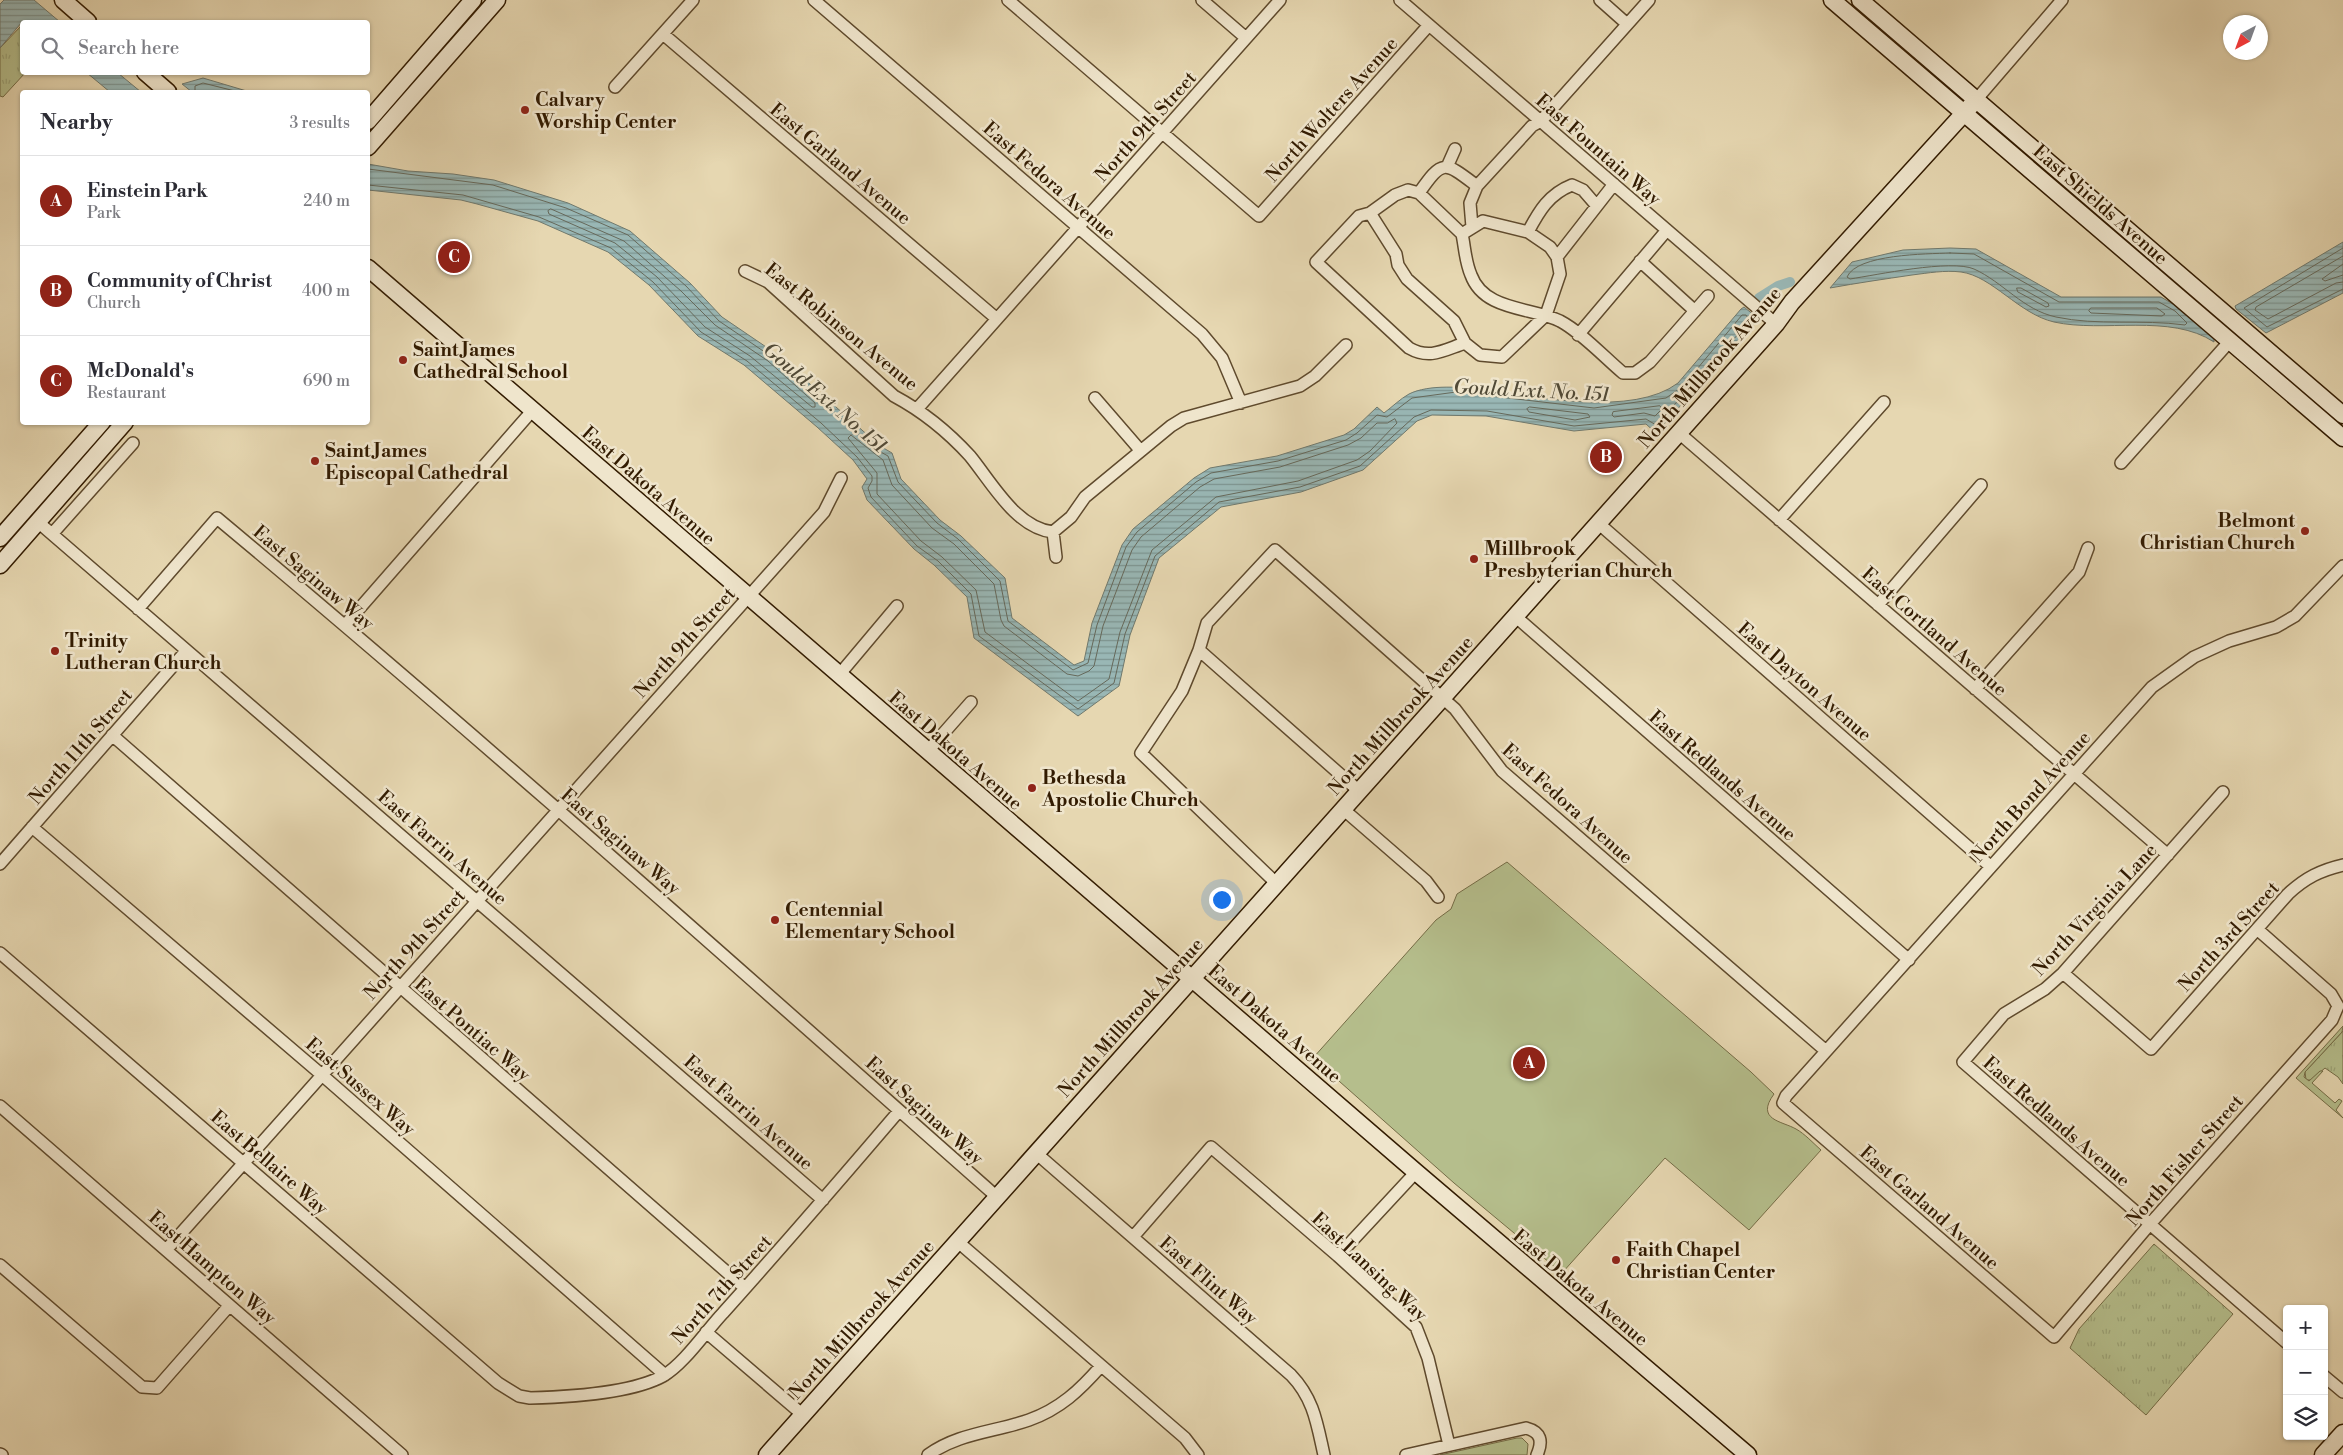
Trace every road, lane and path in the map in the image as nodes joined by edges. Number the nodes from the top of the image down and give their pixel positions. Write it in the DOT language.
graph roads {
  1 [pos="63,0"];
  2 [pos="473,0"];
  3 [pos="497,0"];
  4 [pos="693,0"];
  5 [pos="814,0"];
  6 [pos="1008,0"];
  7 [pos="1202,0"];
  8 [pos="1280,0"];
  9 [pos="1400,0"];
  10 [pos="1600,0"];
  11 [pos="1649,0"];
  12 [pos="1832,0"];
  13 [pos="1860,0"];
  14 [pos="2062,0"];
  15 [pos="86,20"];
  16 [pos="1628,24"];
  17 [pos="1429,25"];
  18 [pos="663,34"];
  19 [pos="1246,38"];
  20 [pos="149,75"];
  21 [pos="616,87"];
  22 [pos="166,90"];
  23 [pos="1976,100"];
  24 [pos="1964,114"];
  25 [pos="370,119"];
  26 [pos="1541,121"];
  27 [pos="1162,133"];
  28 [pos="370,145"];
  29 [pos="1455,150"];
  30 [pos="1447,167"];
  31 [pos="1614,184"];
  32 [pos="1477,186"];
  33 [pos="1419,193"];
  34 [pos="1596,205"];
  35 [pos="1370,213"];
  36 [pos="1078,227"];
  37 [pos="1472,227"];
  38 [pos="1667,230"];
  39 [pos="1528,232"];
  40 [pos="1462,234"];
  41 [pos="1557,257"];
  42 [pos="2135,259"];
  43 [pos="1640,261"];
  44 [pos="370,270"];
  45 [pos="745,270"];
  46 [pos="1708,296"];
  47 [pos="2217,306"];
  48 [pos="1694,311"];
  49 [pos="1546,315"];
  50 [pos="997,319"];
  51 [pos="1776,324"];
  52 [pos="1578,335"];
  53 [pos="2230,341"];
  54 [pos="1465,343"];
  55 [pos="1346,345"];
  56 [pos="2278,358"];
  57 [pos="1095,398"];
  58 [pos="1884,402"];
  59 [pos="1241,403"];
  60 [pos="917,409"];
  61 [pos="532,411"];
  62 [pos="2343,416"];
  63 [pos="99,425"];
  64 [pos="112,425"];
  65 [pos="122,425"];
  66 [pos="1679,433"];
  67 [pos="2343,438"];
  68 [pos="84,443"];
  69 [pos="133,443"];
  70 [pos="105,446"];
  71 [pos="1140,450"];
  72 [pos="2121,463"];
  73 [pos="841,478"];
  74 [pos="1981,485"];
  75 [pos="1779,520"];
  76 [pos="38,522"];
  77 [pos="1598,522"];
  78 [pos="1054,532"];
  79 [pos="52,534"];
  80 [pos="0,538"];
  81 [pos="2088,548"];
  82 [pos="1056,557"];
  83 [pos="0,566"];
  84 [pos="2343,566"];
  85 [pos="747,597"];
  86 [pos="1878,604"];
  87 [pos="897,606"];
  88 [pos="138,609"];
  89 [pos="1515,616"];
  90 [pos="345,625"];
  91 [pos="1200,650"];
  92 [pos="186,651"];
  93 [pos="839,675"];
  94 [pos="1976,689"];
  95 [pos="1443,698"];
  96 [pos="971,702"];
  97 [pos="112,735"];
  98 [pos="927,752"];
  99 [pos="2073,774"];
  100 [pos="1359,791"];
  101 [pos="2223,792"];
  102 [pos="557,809"];
  103 [pos="1343,809"];
  104 [pos="32,827"];
  105 [pos="2168,855"];
  106 [pos="0,864"];
  107 [pos="2343,864"];
  108 [pos="1990,866"];
  109 [pos="1276,883"];
  110 [pos="1438,897"];
  111 [pos="477,899"];
  112 [pos="2257,929"];
  113 [pos="0,952"];
  114 [pos="1909,960"];
  115 [pos="2064,973"];
  116 [pos="1191,978"];
  117 [pos="398,987"];
  118 [pos="1826,1051"];
  119 [pos="1962,1062"];
  120 [pos="322,1075"];
  121 [pos="1783,1103"];
  122 [pos="0,1106"];
  123 [pos="899,1110"];
  124 [pos="1036,1153"];
  125 [pos="244,1162"];
  126 [pos="1416,1172"];
  127 [pos="997,1197"];
  128 [pos="823,1200"];
  129 [pos="2150,1224"];
  130 [pos="1133,1237"];
  131 [pos="957,1241"];
  132 [pos="167,1250"];
  133 [pos="1338,1256"];
  134 [pos="0,1265"];
  135 [pos="745,1288"];
  136 [pos="229,1306"];
  137 [pos="706,1332"];
  138 [pos="2054,1337"];
  139 [pos="2283,1340"];
  140 [pos="1101,1366"];
  141 [pos="665,1375"];
  142 [pos="2328,1379"];
  143 [pos="2343,1392"];
  144 [pos="519,1396"];
  145 [pos="803,1415"];
  146 [pos="2343,1433"];
  147 [pos="1450,1445"];
  148 [pos="1743,1454"];
  149 [pos="402,1455"];
  150 [pos="767,1455"];
  151 [pos="928,1455"];
  152 [pos="1198,1455"];
  153 [pos="1324,1455"];
  154 [pos="1406,1455"];
  155 [pos="1537,1455"];
  156 [pos="2323,1455"];
  1 -- 15 [label="street"];
  2 -- 25 [label="street"];
  3 -- 28 [label="street"];
  4 -- 18 [label="street"];
  5 -- 36 [label="street, East Fedora Avenue"];
  6 -- 27 [label="street"];
  7 -- 19 [label="street"];
  8 -- 19 [label="street, North 9th Street"];
  9 -- 17 [label="street, East Fountain Way"];
  10 -- 16 [label="street"];
  11 -- 16 [label="street"];
  12 -- 24 [label="street, East Shields Avenue"];
  13 -- 23 [label="street, East Shields Avenue"];
  14 -- 23 [label="street, North Millbrook Avenue"];
  16 -- 26 [label="street"];
  17 -- 26 [label="street, East Fountain Way"];
  17 -- 27 [label="street, North Wolters Avenue"];
  18 -- 21 [label="street"];
  18 -- 50 [label="street, East Garland Avenue"];
  19 -- 27 [label="street, North 9th Street"];
  20 -- 22 [label="street"];
  23 -- 24 [label="street, North Millbrook Avenue"];
  23 -- 47 [label="street, East Shields Avenue"];
  24 -- 42 [label="street, East Shields Avenue"];
  24 -- 51 [label="street, North Millbrook Avenue"];
  26 -- 31 [label="street, East Fountain Way"];
  26 -- 32 [label="street"];
  27 -- 36 [label="street, North 9th Street"];
  29 -- 30 [label="street"];
  30 -- 32 [label="street"];
  30 -- 33 [label="street"];
  31 -- 34 [label="street"];
  31 -- 38 [label="street, East Fountain Way"];
  32 -- 37 [label="street"];
  33 -- 35 [label="street"];
  33 -- 40 [label="street"];
  34 -- 39 [label="street"];
  34 -- 41 [label="street"];
  35 -- 54 [label="street"];
  35 -- 54 [label="street"];
  36 -- 50 [label="street, North 9th Street"];
  36 -- 59 [label="street, East Fedora Avenue"];
  37 -- 39 [label="street"];
  37 -- 40 [label="street"];
  38 -- 43 [label="street"];
  38 -- 51 [label="street, East Fountain Way"];
  39 -- 41 [label="street"];
  40 -- 49 [label="street"];
  41 -- 49 [label="street"];
  42 -- 47 [label="street"];
  42 -- 53 [label="street, East Shields Avenue"];
  43 -- 48 [label="street"];
  43 -- 52 [label="street"];
  44 -- 61 [label="street, East Dakota Avenue"];
  45 -- 60 [label="street, East Robinson Avenue"];
  46 -- 48 [label="street"];
  47 -- 56 [label="street, East Shields Avenue"];
  48 -- 52 [label="street"];
  49 -- 52 [label="street"];
  49 -- 54 [label="street"];
  50 -- 60 [label="street, North 9th Street"];
  51 -- 66 [label="street, North Millbrook Avenue"];
  53 -- 56 [label="street"];
  53 -- 67 [label="street, East Shields Avenue"];
  53 -- 72 [label="street"];
  55 -- 59 [label="street"];
  56 -- 62 [label="street, East Shields Avenue"];
  57 -- 71 [label="street"];
  58 -- 75 [label="street"];
  59 -- 71 [label="street"];
  60 -- 78 [label="street"];
  61 -- 85 [label="street, East Dakota Avenue"];
  61 -- 90 [label="street"];
  63 -- 68 [label="street"];
  64 -- 70 [label="street"];
  65 -- 70 [label="street"];
  66 -- 75 [label="street, East Cortland Avenue"];
  66 -- 77 [label="street, North Millbrook Avenue"];
  68 -- 76 [label="street"];
  68 -- 80 [label="street"];
  69 -- 79 [label="street"];
  70 -- 76 [label="street"];
  71 -- 78 [label="street"];
  73 -- 85 [label="street, North 9th Street"];
  74 -- 86 [label="street"];
  75 -- 86 [label="street, East Cortland Avenue"];
  76 -- 79 [label="street, East Farrin Avenue"];
  76 -- 83 [label="street"];
  77 -- 89 [label="street, North Millbrook Avenue"];
  77 -- 108 [label="street, East Dayton Avenue"];
  78 -- 82 [label="street"];
  79 -- 88 [label="street, East Farrin Avenue"];
  81 -- 94 [label="street"];
  84 -- 99 [label="street, North Bond Avenue"];
  85 -- 93 [label="street, East Dakota Avenue"];
  85 -- 102 [label="street, North 9th Street"];
  86 -- 94 [label="street, East Cortland Avenue"];
  87 -- 93 [label="street"];
  88 -- 90 [label="street, East Saginaw Way"];
  88 -- 92 [label="street, East Farrin Avenue"];
  89 -- 95 [label="street, North Millbrook Avenue"];
  89 -- 114 [label="street, East Redlands Avenue"];
  90 -- 102 [label="street, East Saginaw Way"];
  91 -- 95 [label="street, East Fedora Avenue"];
  91 -- 100 [label="street"];
  91 -- 109 [label="street"];
  92 -- 97 [label="street, North 11th Street"];
  92 -- 111 [label="street, East Farrin Avenue"];
  93 -- 98 [label="street, East Dakota Avenue"];
  94 -- 99 [label="street, East Cortland Avenue"];
  95 -- 100 [label="street, North Millbrook Avenue"];
  95 -- 118 [label="street, East Fedora Avenue"];
  96 -- 98 [label="street"];
  97 -- 104 [label="street, North 11th Street"];
  97 -- 117 [label="street, East Pontiac Way"];
  98 -- 116 [label="street, East Dakota Avenue"];
  99 -- 105 [label="street, East Cortland Avenue"];
  99 -- 108 [label="street, North Bond Avenue"];
  100 -- 103 [label="street, North Millbrook Avenue"];
  101 -- 105 [label="street, North Virginia Lane"];
  102 -- 111 [label="street, North 9th Street"];
  102 -- 123 [label="street, East Saginaw Way"];
  103 -- 109 [label="street, North Millbrook Avenue"];
  103 -- 110 [label="street"];
  104 -- 106 [label="street, North 11th Street"];
  104 -- 120 [label="street, East Sussex Way"];
  105 -- 115 [label="street, North Virginia Lane"];
  107 -- 112 [label="street, North 3rd Street"];
  108 -- 114 [label="street, North Bond Avenue"];
  109 -- 116 [label="street, North Millbrook Avenue"];
  111 -- 117 [label="street, North 9th Street"];
  111 -- 128 [label="street, East Farrin Avenue"];
  112 -- 115 [label="street, North 3rd Street"];
  112 -- 129 [label="street, North Fisher Street"];
  113 -- 125 [label="street, East Bellaire Way"];
  114 -- 118 [label="street, North Bond Avenue"];
  115 -- 119 [label="street, North Virginia Lane"];
  116 -- 124 [label="street, North Millbrook Avenue"];
  116 -- 126 [label="street, East Dakota Avenue"];
  117 -- 120 [label="street, North 9th Street"];
  117 -- 135 [label="street, East Pontiac Way"];
  118 -- 121 [label="street, North Bond Avenue"];
  119 -- 129 [label="street, East Redlands Avenue"];
  120 -- 125 [label="street, North 9th Street"];
  120 -- 141 [label="street, East Sussex Way"];
  121 -- 138 [label="street, East Garland Avenue"];
  122 -- 132 [label="street, East Hampton Way"];
  123 -- 127 [label="street, East Saginaw Way"];
  123 -- 128 [label="street, North 7th Street"];
  124 -- 127 [label="street, North Millbrook Avenue"];
  124 -- 130 [label="street, East Flint Way"];
  125 -- 132 [label="street, North 9th Street"];
  125 -- 144 [label="street, East Bellaire Way"];
  126 -- 133 [label="street"];
  126 -- 148 [label="street, East Dakota Avenue"];
  127 -- 131 [label="street, North Millbrook Avenue"];
  128 -- 135 [label="street, North 7th Street"];
  129 -- 138 [label="street, North Fisher Street"];
  129 -- 139 [label="street, East Redlands Avenue"];
  130 -- 133 [label="street, East Lansing Way"];
  130 -- 153 [label="street, East Flint Way"];
  131 -- 140 [label="street"];
  131 -- 145 [label="street, North Millbrook Avenue"];
  132 -- 136 [label="street, East Hampton Way"];
  133 -- 147 [label="street, East Lansing Way"];
  134 -- 136 [label="street"];
  135 -- 137 [label="street, North 7th Street"];
  136 -- 149 [label="street, East Hampton Way"];
  137 -- 141 [label="street, North 7th Street"];
  137 -- 145 [label="street"];
  140 -- 151 [label="street"];
  140 -- 152 [label="street"];
  141 -- 144 [label="street, North 7th Street"];
  142 -- 143 [label="street"];
  145 -- 150 [label="street, North Millbrook Avenue"];
  146 -- 156 [label="street"];
  147 -- 154 [label="street"];
  147 -- 155 [label="street"];
}
